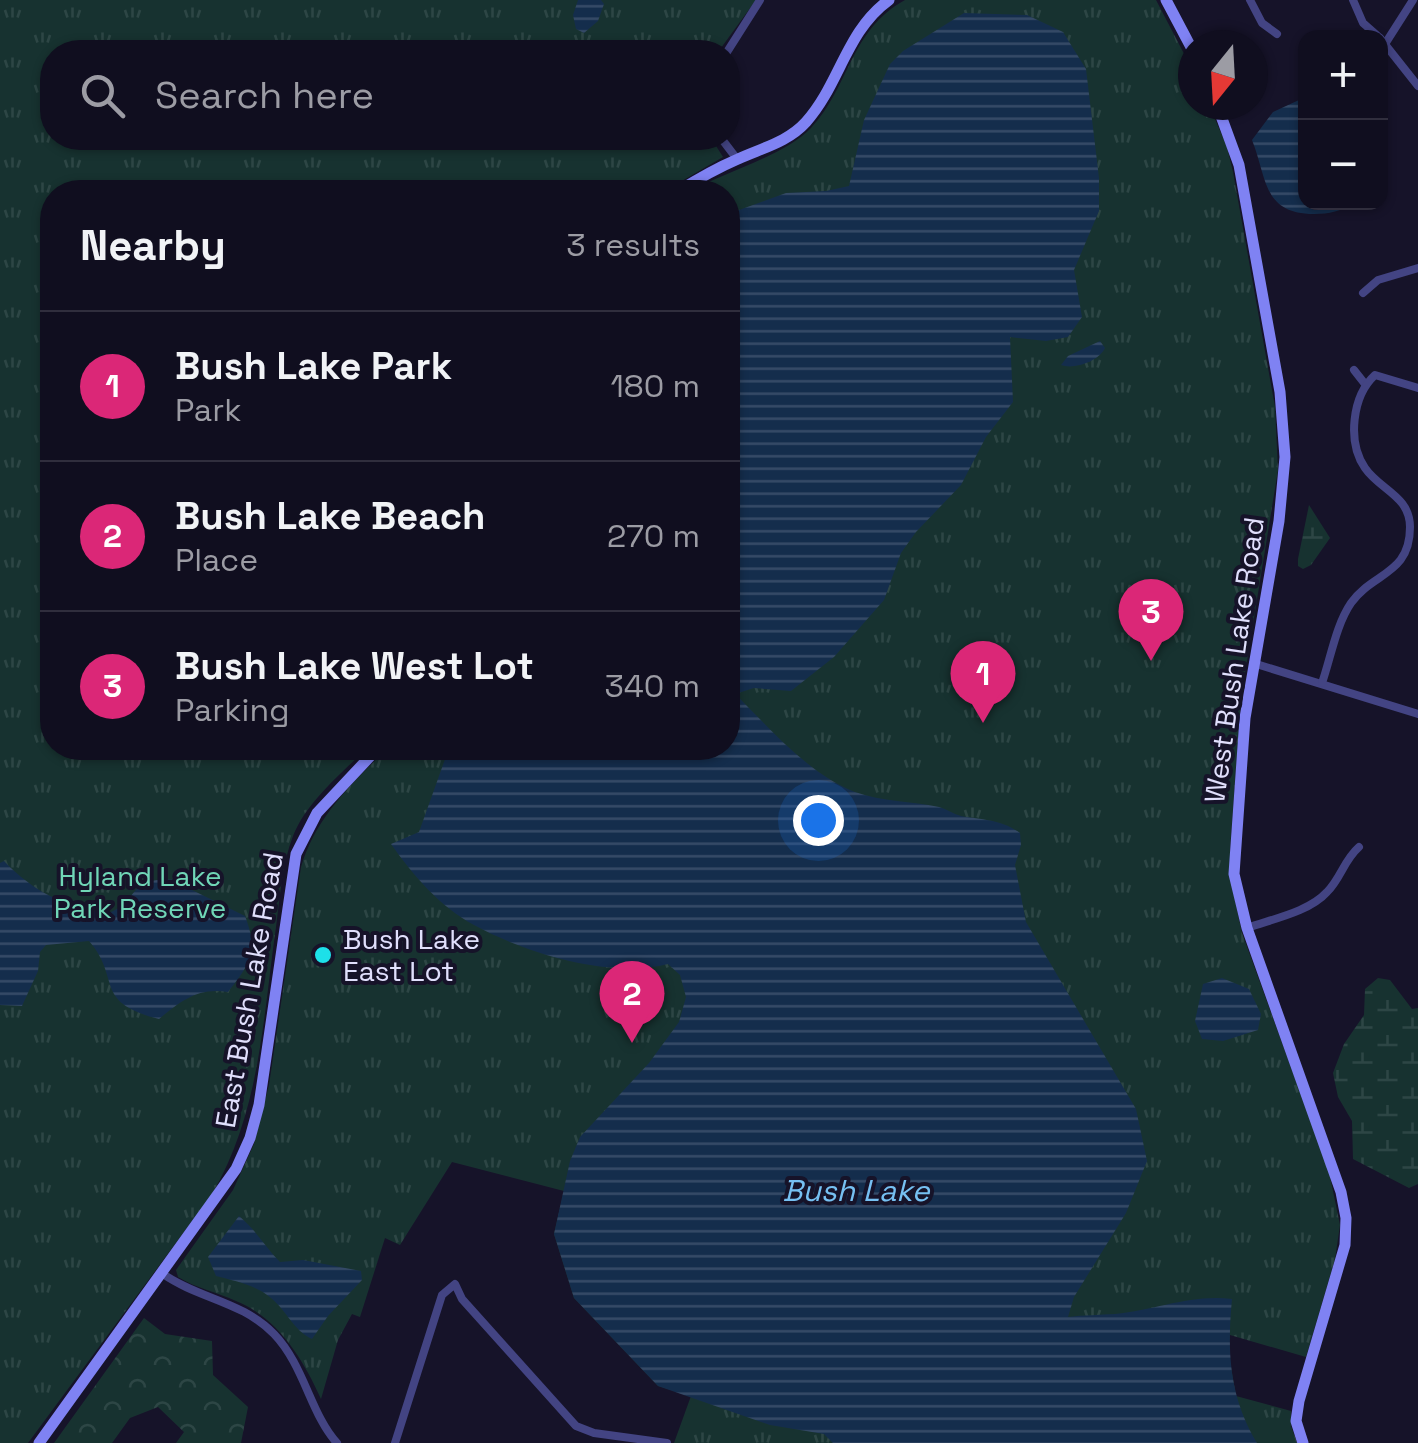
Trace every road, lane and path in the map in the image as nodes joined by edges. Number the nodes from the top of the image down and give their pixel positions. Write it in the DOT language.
graph roads {
  1 [pos="760,0"];
  2 [pos="888,0"];
  3 [pos="1166,0"];
  4 [pos="1250,0"];
  5 [pos="1353,0"];
  6 [pos="1413,0"];
  7 [pos="1182,30"];
  8 [pos="1372,30"];
  9 [pos="1388,32"];
  10 [pos="1277,34"];
  11 [pos="735,40"];
  12 [pos="1388,48"];
  13 [pos="1418,86"];
  14 [pos="1223,120"];
  15 [pos="730,150"];
  16 [pos="737,159"];
  17 [pos="699,180"];
  18 [pos="1418,268"];
  19 [pos="1363,292"];
  20 [pos="1354,370"];
  21 [pos="1365,384"];
  22 [pos="1418,388"];
  23 [pos="1254,663"];
  24 [pos="1322,683"];
  25 [pos="1418,714"];
  26 [pos="366,760"];
  27 [pos="1359,846"];
  28 [pos="1248,928"];
  29 [pos="163,1274"];
  30 [pos="332,1441"];
  31 [pos="39,1443"];
  32 [pos="395,1443"];
  33 [pos="667,1443"];
  34 [pos="1304,1443"];
  1 -- 11 [label="street"];
  2 -- 16 [label="street"];
  3 -- 7 [label="street"];
  4 -- 10 [label="street"];
  5 -- 8 [label="street"];
  6 -- 9 [label="street"];
  12 -- 13 [label="street"];
  14 -- 23 [label="street, West Bush Lake Road"];
  15 -- 16 [label="street"];
  16 -- 17 [label="street"];
  18 -- 19 [label="street"];
  20 -- 21 [label="street"];
  21 -- 22 [label="street"];
  21 -- 24 [label="street"];
  23 -- 24 [label="street"];
  23 -- 28 [label="street, West Bush Lake Road"];
  24 -- 25 [label="street"];
  26 -- 29 [label="street, East Bush Lake Road"];
  27 -- 28 [label="street"];
  28 -- 34 [label="street, West Bush Lake Road"];
  29 -- 30 [label="street"];
  29 -- 31 [label="street, East Bush Lake Road"];
  32 -- 33 [label="street"];
}
